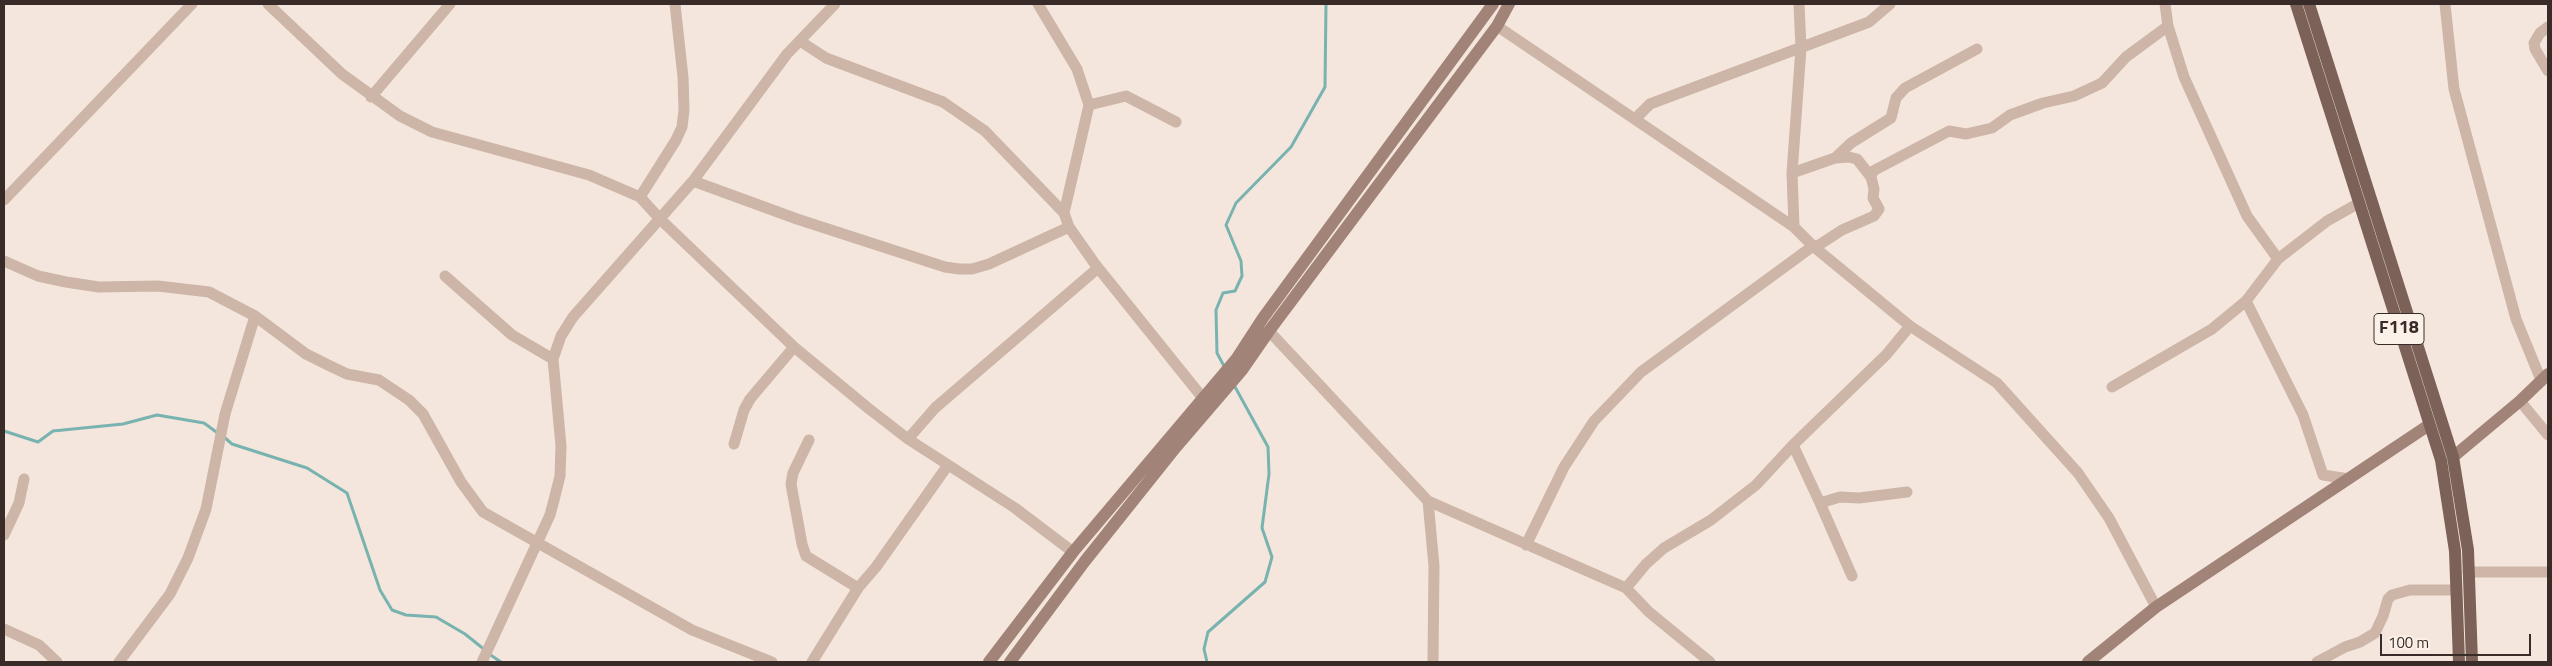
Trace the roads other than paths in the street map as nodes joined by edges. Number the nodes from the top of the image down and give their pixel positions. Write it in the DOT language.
graph roads {
  1 [pos="192,4"];
  2 [pos="268,4"];
  3 [pos="450,4"];
  4 [pos="675,4"];
  5 [pos="835,4"];
  6 [pos="1038,4"];
  7 [pos="1493,4"];
  8 [pos="1510,4"];
  9 [pos="1799,4"];
  10 [pos="1890,4"];
  11 [pos="2165,4"];
  12 [pos="2296,4"];
  13 [pos="2310,4"];
  14 [pos="2445,4"];
  15 [pos="1497,26"];
  16 [pos="2168,26"];
  17 [pos="2548,27"];
  18 [pos="800,41"];
  19 [pos="1801,48"];
  20 [pos="1977,49"];
  21 [pos="2548,70"];
  22 [pos="371,98"];
  23 [pos="1089,105"];
  24 [pos="1635,118"];
  25 [pos="1176,122"];
  26 [pos="1835,158"];
  27 [pos="1369,171"];
  28 [pos="1792,172"];
  29 [pos="1871,177"];
  30 [pos="1381,180"];
  31 [pos="693,181"];
  32 [pos="640,197"];
  33 [pos="4,200"];
  34 [pos="2359,202"];
  35 [pos="1064,213"];
  36 [pos="660,219"];
  37 [pos="1069,227"];
  38 [pos="1794,227"];
  39 [pos="1813,246"];
  40 [pos="2278,260"];
  41 [pos="4,261"];
  42 [pos="1098,268"];
  43 [pos="445,276"];
  44 [pos="2246,301"];
  45 [pos="255,316"];
  46 [pos="1910,326"];
  47 [pos="1269,331"];
  48 [pos="794,347"];
  49 [pos="553,359"];
  50 [pos="2545,377"];
  51 [pos="2112,387"];
  52 [pos="1218,388"];
  53 [pos="1202,397"];
  54 [pos="2520,401"];
  55 [pos="2430,425"];
  56 [pos="2548,435"];
  57 [pos="908,439"];
  58 [pos="809,440"];
  59 [pos="1172,443"];
  60 [pos="734,444"];
  61 [pos="1793,445"];
  62 [pos="2453,457"];
  63 [pos="948,465"];
  64 [pos="24,478"];
  65 [pos="2349,479"];
  66 [pos="1906,492"];
  67 [pos="1428,501"];
  68 [pos="1820,503"];
  69 [pos="4,535"];
  70 [pos="537,542"];
  71 [pos="1526,545"];
  72 [pos="1073,552"];
  73 [pos="2468,572"];
  74 [pos="2548,572"];
  75 [pos="1852,576"];
  76 [pos="858,588"];
  77 [pos="1626,588"];
  78 [pos="2456,590"];
  79 [pos="2156,607"];
  80 [pos="4,629"];
  81 [pos="57,662"];
  82 [pos="119,662"];
  83 [pos="482,662"];
  84 [pos="772,662"];
  85 [pos="812,662"];
  86 [pos="989,662"];
  87 [pos="1010,662"];
  88 [pos="1433,662"];
  89 [pos="1710,662"];
  90 [pos="2088,662"];
  91 [pos="2317,662"];
  92 [pos="2459,662"];
  93 [pos="2472,662"];
  1 -- 33 [label="street"];
  2 -- 22 [label="street"];
  3 -- 22 [label="street"];
  4 -- 32 [label="street"];
  5 -- 18 [label="street"];
  6 -- 23 [label="street"];
  7 -- 27 [label="main road"];
  8 -- 15 [label="main road"];
  9 -- 19 [label="street"];
  10 -- 19 [label="street"];
  11 -- 16 [label="street"];
  12 -- 34 [label="main road, F118"];
  13 -- 62 [label="main road, F118"];
  14 -- 50 [label="street"];
  15 -- 24 [label="street"];
  15 -- 30 [label="main road"];
  16 -- 29 [label="street"];
  16 -- 40 [label="street"];
  17 -- 21 [label="street"];
  18 -- 31 [label="street"];
  18 -- 35 [label="street"];
  19 -- 24 [label="street"];
  19 -- 28 [label="street"];
  20 -- 26 [label="street"];
  22 -- 32 [label="street"];
  23 -- 25 [label="street"];
  23 -- 35 [label="street"];
  24 -- 38 [label="street"];
  26 -- 28 [label="street"];
  26 -- 29 [label="street"];
  27 -- 30 [label="main road"];
  27 -- 52 [label="main road"];
  28 -- 38 [label="street"];
  29 -- 39 [label="street"];
  30 -- 47 [label="main road"];
  31 -- 36 [label="street"];
  31 -- 37 [label="street"];
  32 -- 36 [label="street"];
  34 -- 40 [label="street"];
  34 -- 55 [label="main road, F118"];
  35 -- 37 [label="street"];
  36 -- 48 [label="street"];
  36 -- 49 [label="street"];
  37 -- 42 [label="street"];
  38 -- 39 [label="street"];
  39 -- 46 [label="street"];
  39 -- 71 [label="street"];
  40 -- 44 [label="street"];
  41 -- 45 [label="street"];
  42 -- 53 [label="street"];
  42 -- 57 [label="street"];
  43 -- 49 [label="street"];
  44 -- 51 [label="street"];
  44 -- 65 [label="street"];
  45 -- 70 [label="street"];
  45 -- 82 [label="street"];
  46 -- 61 [label="street"];
  46 -- 79 [label="street"];
  47 -- 52 [label="main road"];
  47 -- 67 [label="street"];
  48 -- 57 [label="street"];
  48 -- 60 [label="street"];
  49 -- 70 [label="street"];
  50 -- 54 [label="main road"];
  52 -- 53 [label="main road"];
  52 -- 59 [label="main road"];
  53 -- 59 [label="main road"];
  54 -- 56 [label="street"];
  54 -- 62 [label="main road"];
  55 -- 65 [label="main road"];
  55 -- 78 [label="main road, F118"];
  57 -- 63 [label="street"];
  58 -- 76 [label="street"];
  59 -- 72 [label="main road"];
  59 -- 87 [label="main road"];
  61 -- 68 [label="street"];
  61 -- 77 [label="street"];
  62 -- 73 [label="main road, F118"];
  63 -- 72 [label="street"];
  63 -- 76 [label="street"];
  64 -- 69 [label="street"];
  65 -- 79 [label="main road"];
  66 -- 68 [label="street"];
  67 -- 71 [label="street"];
  67 -- 88 [label="street"];
  68 -- 75 [label="street"];
  70 -- 83 [label="street"];
  70 -- 84 [label="street"];
  71 -- 77 [label="street"];
  72 -- 86 [label="main road"];
  73 -- 74 [label="street"];
  73 -- 93 [label="main road, F118"];
  76 -- 85 [label="street"];
  77 -- 89 [label="street"];
  78 -- 91 [label="street"];
  78 -- 92 [label="main road, F118"];
  79 -- 90 [label="main road"];
  80 -- 81 [label="street"];
}
